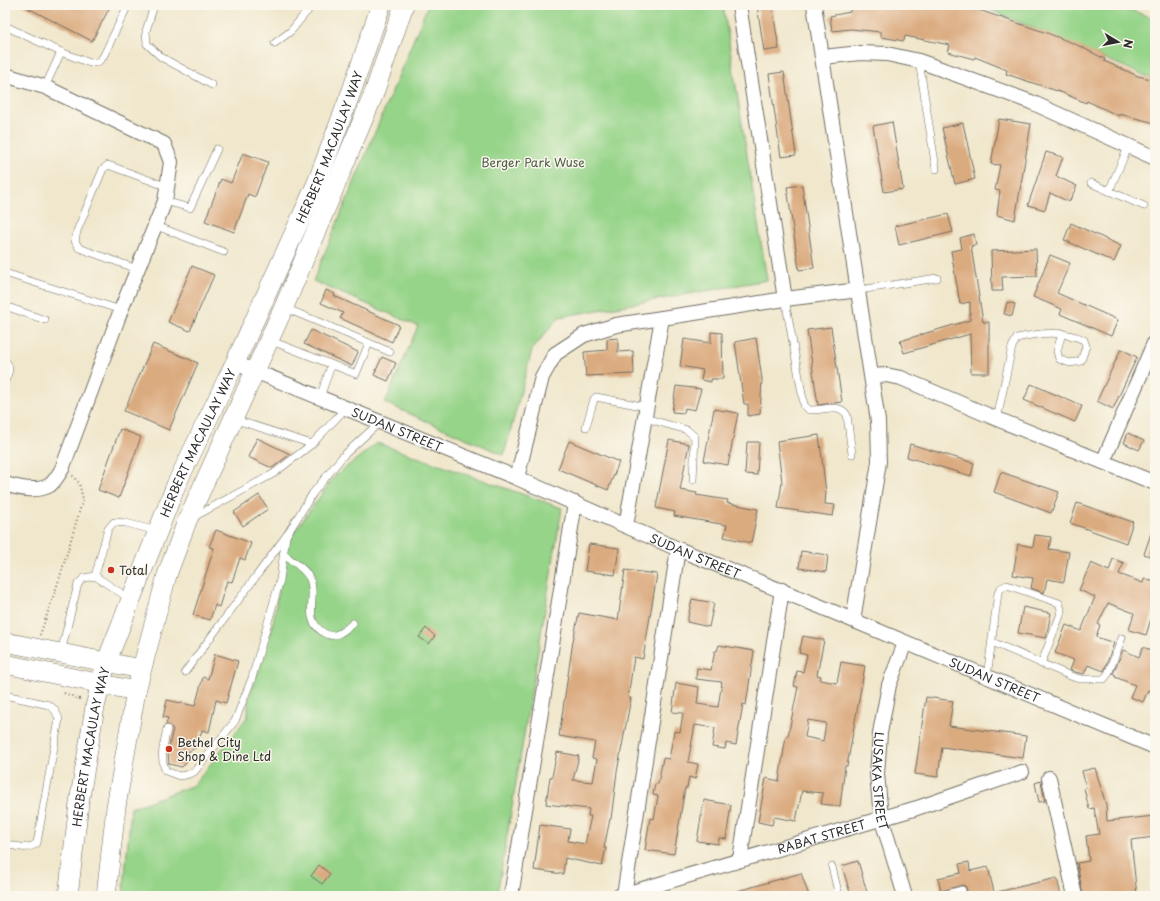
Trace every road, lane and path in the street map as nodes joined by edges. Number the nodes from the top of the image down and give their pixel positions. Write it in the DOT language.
graph roads {
  1 [pos="128,5"];
  2 [pos="154,5"];
  3 [pos="300,5"];
  4 [pos="312,5"];
  5 [pos="381,5"];
  6 [pos="404,5"];
  7 [pos="739,5"];
  8 [pos="814,5"];
  9 [pos="307,12"];
  10 [pos="5,26"];
  11 [pos="275,43"];
  12 [pos="61,52"];
  13 [pos="823,57"];
  14 [pos="919,61"];
  15 [pos="5,75"];
  16 [pos="212,85"];
  17 [pos="45,87"];
  18 [pos="1129,145"];
  19 [pos="217,149"];
  20 [pos="1155,158"];
  21 [pos="936,169"];
  22 [pos="1091,183"];
  23 [pos="168,187"];
  24 [pos="1109,191"];
  25 [pos="165,201"];
  26 [pos="1144,206"];
  27 [pos="154,225"];
  28 [pos="224,252"];
  29 [pos="137,269"];
  30 [pos="5,274"];
  31 [pos="937,278"];
  32 [pos="859,290"];
  33 [pos="785,299"];
  34 [pos="5,306"];
  35 [pos="284,307"];
  36 [pos="121,310"];
  37 [pos="662,318"];
  38 [pos="45,320"];
  39 [pos="1062,333"];
  40 [pos="268,340"];
  41 [pos="1155,341"];
  42 [pos="369,344"];
  43 [pos="390,352"];
  44 [pos="5,361"];
  45 [pos="235,363"];
  46 [pos="331,366"];
  47 [pos="255,371"];
  48 [pos="872,376"];
  49 [pos="5,381"];
  50 [pos="320,397"];
  51 [pos="346,408"];
  52 [pos="646,412"];
  53 [pos="233,419"];
  54 [pos="997,419"];
  55 [pos="380,422"];
  56 [pos="586,428"];
  57 [pos="312,444"];
  58 [pos="852,454"];
  59 [pos="1103,462"];
  60 [pos="62,470"];
  61 [pos="517,478"];
  62 [pos="693,480"];
  63 [pos="1155,483"];
  64 [pos="5,484"];
  65 [pos="575,503"];
  66 [pos="187,521"];
  67 [pos="626,526"];
  68 [pos="157,531"];
  69 [pos="286,536"];
  70 [pos="678,549"];
  71 [pos="283,554"];
  72 [pos="95,576"];
  73 [pos="782,590"];
  74 [pos="132,601"];
  75 [pos="853,620"];
  76 [pos="354,623"];
  77 [pos="1122,638"];
  78 [pos="5,642"];
  79 [pos="992,642"];
  80 [pos="905,643"];
  81 [pos="37,648"];
  82 [pos="61,653"];
  83 [pos="106,663"];
  84 [pos="5,664"];
  85 [pos="1041,664"];
  86 [pos="141,668"];
  87 [pos="185,672"];
  88 [pos="988,677"];
  89 [pos="101,684"];
  90 [pos="136,691"];
  91 [pos="5,695"];
  92 [pos="167,729"];
  93 [pos="1155,747"];
  94 [pos="1022,772"];
  95 [pos="1049,778"];
  96 [pos="881,817"];
  97 [pos="5,844"];
  98 [pos="740,859"];
  99 [pos="832,867"];
  100 [pos="962,890"];
  101 [pos="622,895"];
  102 [pos="68,896"];
  103 [pos="106,896"];
  104 [pos="511,896"];
  105 [pos="839,896"];
  106 [pos="905,896"];
  107 [pos="940,896"];
  108 [pos="1075,896"];
  1 -- 12 [label="lane"];
  2 -- 16 [label="lane"];
  3 -- 9 [label="lane"];
  4 -- 9 [label="lane"];
  5 -- 45 [label="main road, HERBERT MACAULAY WAY"];
  6 -- 35 [label="main road, HERBERT MACAULAY WAY"];
  7 -- 33 [label="street"];
  8 -- 13 [label="street"];
  9 -- 11 [label="lane"];
  10 -- 12 [label="lane"];
  12 -- 17 [label="lane"];
  13 -- 14 [label="street"];
  13 -- 32 [label="street"];
  14 -- 18 [label="street"];
  14 -- 21 [label="lane"];
  15 -- 17 [label="street"];
  17 -- 23 [label="street"];
  18 -- 20 [label="street"];
  18 -- 24 [label="lane"];
  19 -- 25 [label="lane"];
  22 -- 24 [label="lane"];
  23 -- 25 [label="street"];
  23 -- 29 [label="lane"];
  24 -- 26 [label="lane"];
  25 -- 27 [label="street"];
  27 -- 28 [label="lane"];
  27 -- 29 [label="street"];
  29 -- 36 [label="street"];
  30 -- 36 [label="lane"];
  31 -- 32 [label="lane"];
  32 -- 33 [label="street"];
  32 -- 48 [label="street"];
  33 -- 37 [label="street"];
  33 -- 58 [label="lane"];
  34 -- 38 [label="lane"];
  35 -- 40 [label="main road, HERBERT MACAULAY WAY"];
  35 -- 42 [label="lane"];
  36 -- 60 [label="street"];
  37 -- 52 [label="street"];
  37 -- 61 [label="street"];
  39 -- 39 [label="lane"];
  39 -- 54 [label="lane"];
  40 -- 46 [label="lane"];
  40 -- 47 [label="main road, HERBERT MACAULAY WAY"];
  41 -- 59 [label="street"];
  42 -- 43 [label="lane"];
  42 -- 46 [label="lane"];
  44 -- 49 [label="lane"];
  45 -- 47 [label="street, SUDAN STREET"];
  45 -- 68 [label="main road, HERBERT MACAULAY WAY"];
  46 -- 50 [label="lane"];
  47 -- 50 [label="street, SUDAN STREET"];
  47 -- 53 [label="main road, HERBERT MACAULAY WAY"];
  48 -- 54 [label="street"];
  48 -- 75 [label="street"];
  50 -- 51 [label="street, SUDAN STREET"];
  51 -- 55 [label="street, SUDAN STREET"];
  51 -- 57 [label="lane"];
  52 -- 56 [label="lane"];
  52 -- 62 [label="lane"];
  52 -- 67 [label="street"];
  53 -- 57 [label="lane"];
  53 -- 66 [label="main road, HERBERT MACAULAY WAY"];
  54 -- 59 [label="street"];
  55 -- 61 [label="street, SUDAN STREET"];
  55 -- 69 [label="lane"];
  57 -- 66 [label="lane"];
  59 -- 63 [label="street"];
  60 -- 64 [label="street"];
  60 -- 81 [label="path"];
  61 -- 65 [label="street, SUDAN STREET"];
  65 -- 67 [label="street, SUDAN STREET"];
  65 -- 104 [label="street"];
  66 -- 86 [label="main road, HERBERT MACAULAY WAY"];
  67 -- 70 [label="street, SUDAN STREET"];
  68 -- 72 [label="lane"];
  68 -- 74 [label="main road, HERBERT MACAULAY WAY"];
  69 -- 71 [label="lane"];
  69 -- 87 [label="lane"];
  70 -- 73 [label="street, SUDAN STREET"];
  70 -- 101 [label="street"];
  71 -- 76 [label="lane"];
  71 -- 92 [label="lane"];
  72 -- 74 [label="lane"];
  72 -- 82 [label="lane"];
  73 -- 75 [label="street, SUDAN STREET"];
  73 -- 98 [label="street"];
  74 -- 83 [label="main road, HERBERT MACAULAY WAY"];
  75 -- 80 [label="street, SUDAN STREET"];
  77 -- 85 [label="lane"];
  78 -- 81 [label="main road"];
  79 -- 85 [label="lane"];
  79 -- 85 [label="lane"];
  79 -- 88 [label="lane"];
  80 -- 88 [label="street, SUDAN STREET"];
  80 -- 96 [label="street, LUSAKA STREET"];
  81 -- 82 [label="main road"];
  82 -- 83 [label="main road"];
  83 -- 86 [label="main road"];
  83 -- 89 [label="main road, HERBERT MACAULAY WAY"];
  84 -- 89 [label="main road"];
  86 -- 90 [label="main road, HERBERT MACAULAY WAY"];
  88 -- 93 [label="street, SUDAN STREET"];
  89 -- 90 [label="main road"];
  89 -- 102 [label="main road, HERBERT MACAULAY WAY"];
  90 -- 103 [label="main road, HERBERT MACAULAY WAY"];
  91 -- 97 [label="lane"];
  94 -- 96 [label="street, RABAT STREET"];
  95 -- 108 [label="street"];
  96 -- 98 [label="street, RABAT STREET"];
  96 -- 106 [label="street, LUSAKA STREET"];
  98 -- 101 [label="street, RABAT STREET"];
  99 -- 105 [label="lane"];
  100 -- 107 [label="lane"];
}
